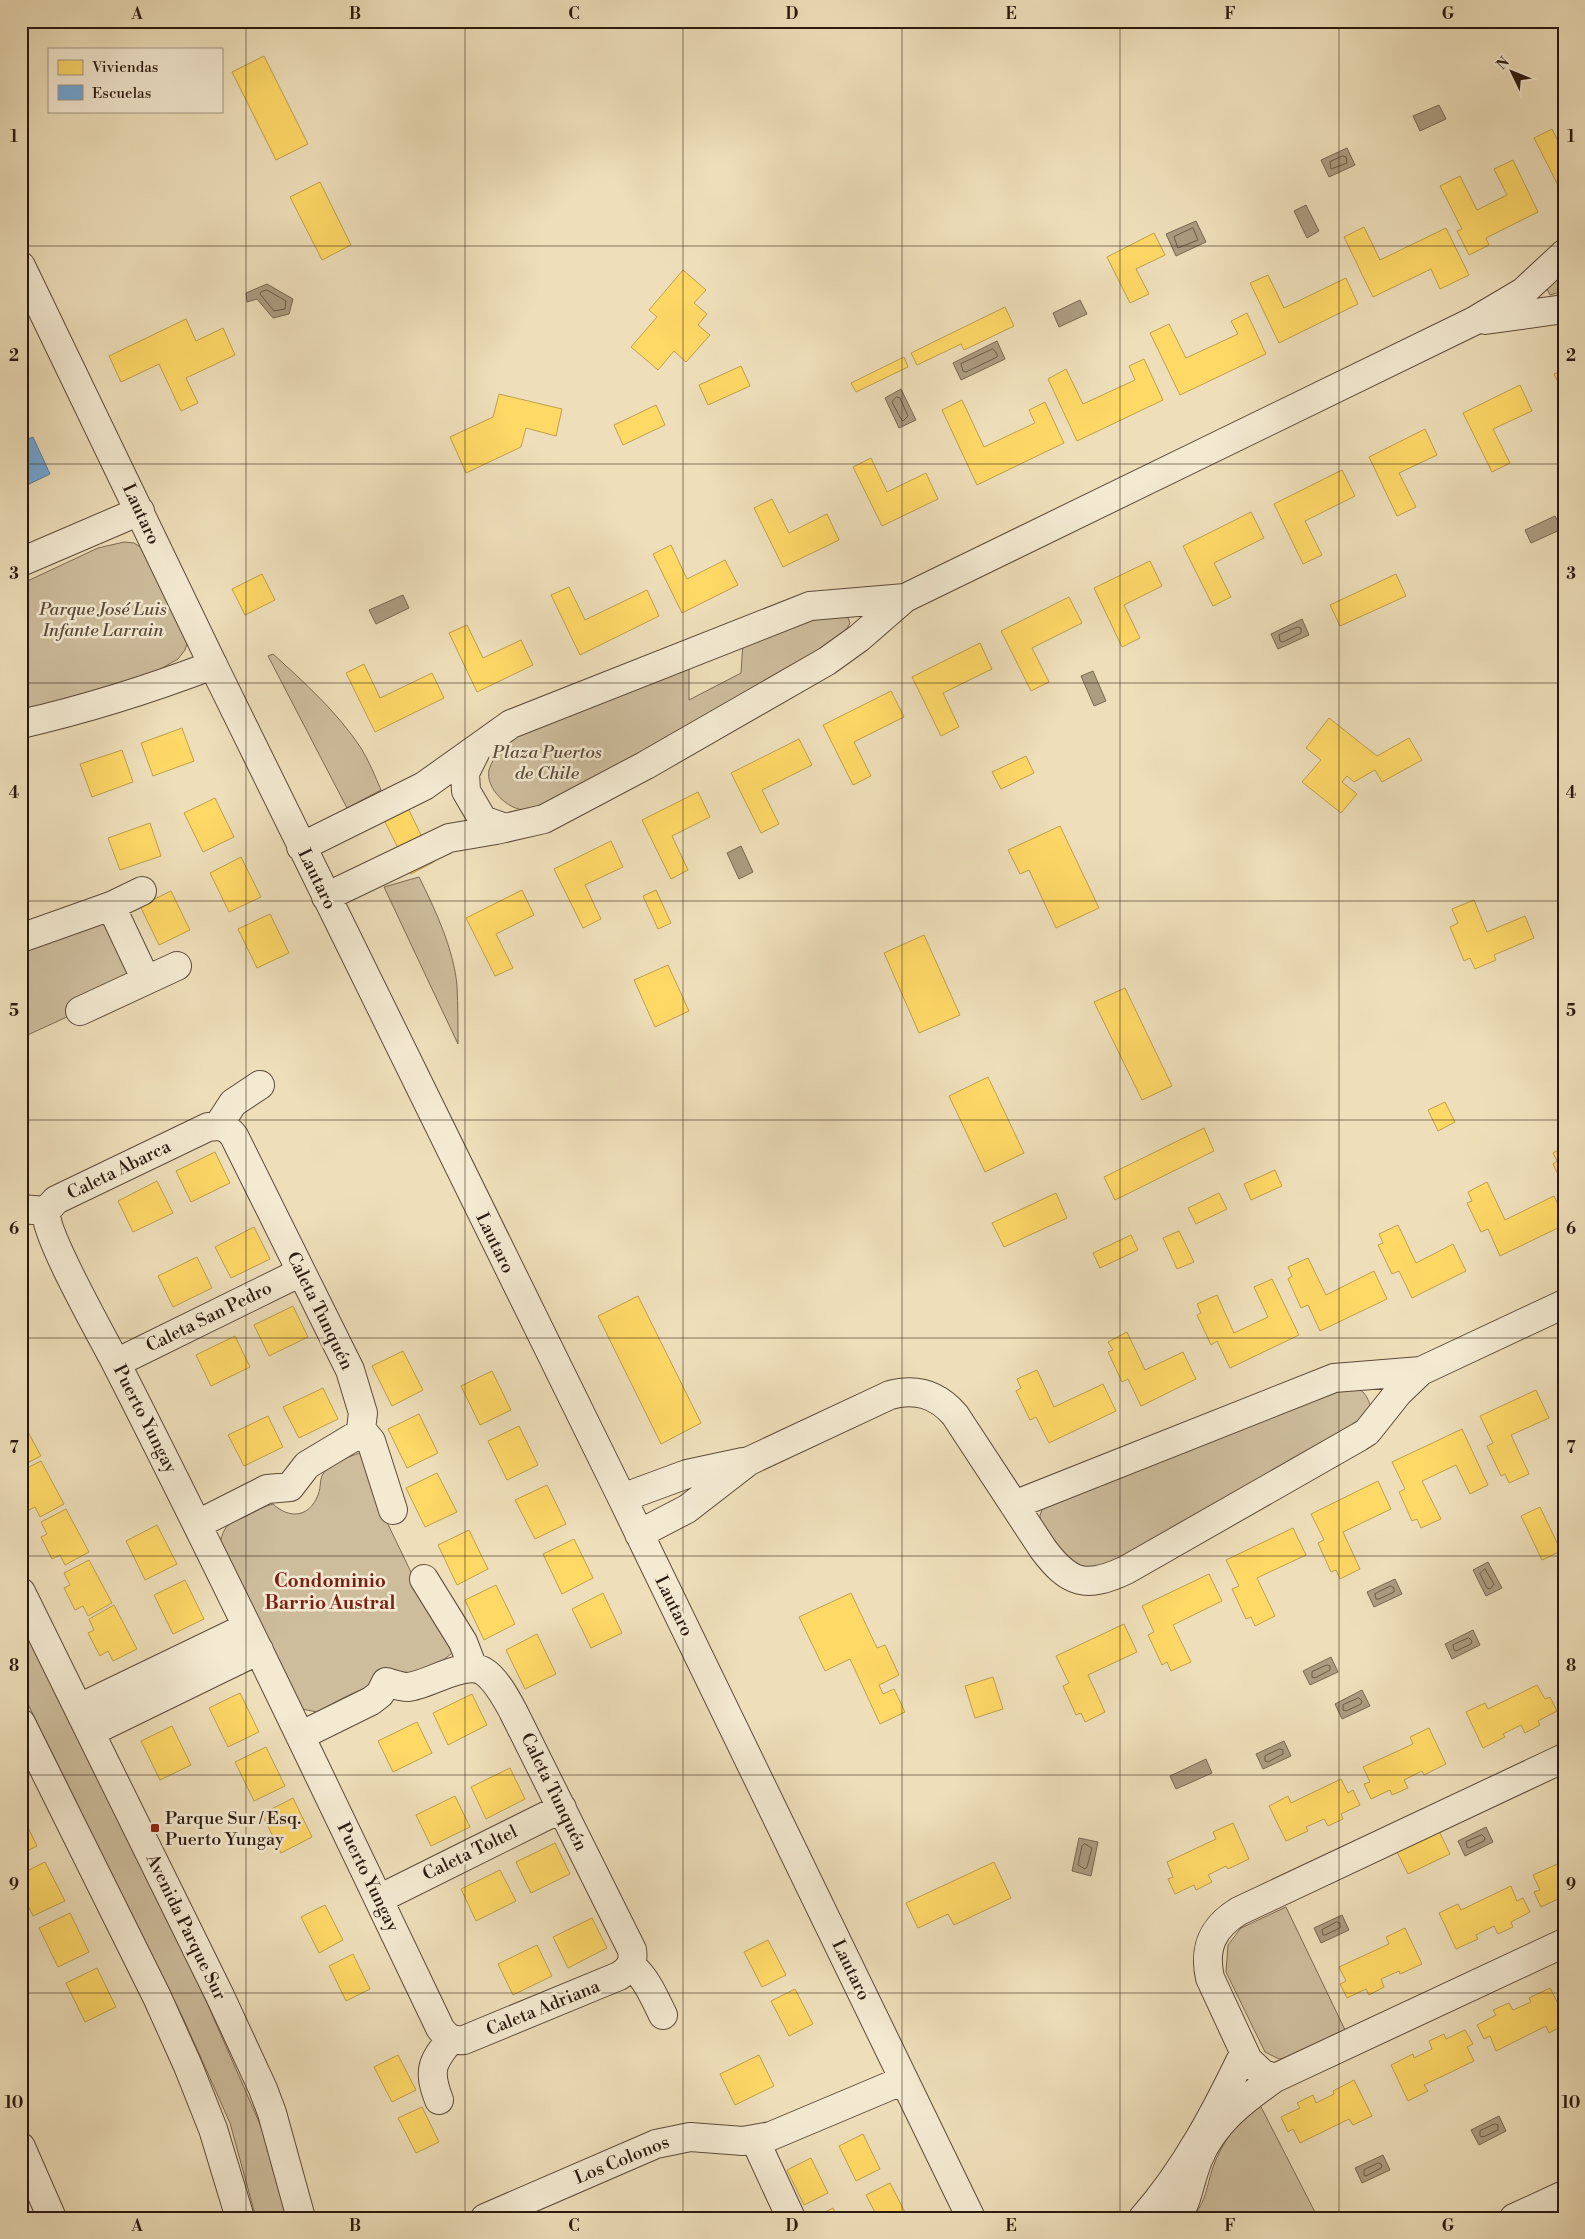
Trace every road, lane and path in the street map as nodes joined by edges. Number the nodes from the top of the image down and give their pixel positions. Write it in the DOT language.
graph roads {
  1 [pos="1564,254"];
  2 [pos="21,266"];
  3 [pos="1564,309"];
  4 [pos="1474,321"];
  5 [pos="140,510"];
  6 [pos="21,562"];
  7 [pos="904,598"];
  8 [pos="213,666"];
  9 [pos="21,724"];
  10 [pos="477,749"];
  11 [pos="505,828"];
  12 [pos="301,847"];
  13 [pos="142,890"];
  14 [pos="326,897"];
  15 [pos="111,906"];
  16 [pos="22,936"];
  17 [pos="177,966"];
  18 [pos="146,980"];
  19 [pos="80,1011"];
  20 [pos="260,1085"];
  21 [pos="218,1126"];
  22 [pos="34,1210"];
  23 [pos="301,1272"];
  24 [pos="1564,1304"];
  25 [pos="116,1363"];
  26 [pos="1421,1371"];
  27 [pos="1357,1374"];
  28 [pos="1379,1418"];
  29 [pos="361,1429"];
  30 [pos="749,1461"];
  31 [pos="622,1498"];
  32 [pos="1014,1505"];
  33 [pos="393,1510"];
  34 [pos="198,1524"];
  35 [pos="639,1534"];
  36 [pos="424,1579"];
  37 [pos="21,1592"];
  38 [pos="253,1638"];
  39 [pos="473,1668"];
  40 [pos="79,1708"];
  41 [pos="21,1723"];
  42 [pos="91,1732"];
  43 [pos="300,1736"];
  44 [pos="1564,1758"];
  45 [pos="562,1808"];
  46 [pos="379,1898"];
  47 [pos="1564,1943"];
  48 [pos="631,1965"];
  49 [pos="663,2015"];
  50 [pos="450,2039"];
  51 [pos="1244,2053"];
  52 [pos="1275,2078"];
  53 [pos="904,2080"];
  54 [pos="439,2100"];
  55 [pos="755,2140"];
  56 [pos="21,2147"];
  57 [pos="1553,2206"];
  58 [pos="52,2218"];
  59 [pos="240,2218"];
  60 [pos="302,2218"];
  61 [pos="485,2218"];
  62 [pos="791,2218"];
  63 [pos="972,2218"];
  64 [pos="1143,2218"];
  65 [pos="1177,2218"];
  66 [pos="1514,2218"];
  1 -- 4 [label="street"];
  2 -- 5 [label="street, Lautaro"];
  3 -- 4 [label="street"];
  4 -- 7 [label="street"];
  5 -- 6 [label="street"];
  5 -- 8 [label="street, Lautaro"];
  7 -- 10 [label="street"];
  7 -- 11 [label="street"];
  8 -- 9 [label="street"];
  8 -- 12 [label="street, Lautaro"];
  10 -- 11 [label="street"];
  10 -- 12 [label="street"];
  11 -- 14 [label="street"];
  12 -- 14 [label="street, Lautaro"];
  13 -- 15 [label="street"];
  14 -- 31 [label="street, Lautaro"];
  15 -- 16 [label="street"];
  15 -- 18 [label="street"];
  17 -- 18 [label="street"];
  18 -- 19 [label="street"];
  20 -- 21 [label="street"];
  21 -- 22 [label="street, Caleta Abarca"];
  21 -- 23 [label="street, Caleta Tunquén"];
  22 -- 25 [label="street, Puerto Yungay"];
  23 -- 25 [label="street, Caleta San Pedro"];
  23 -- 29 [label="street, Caleta Tunquén"];
  24 -- 26 [label="street"];
  25 -- 34 [label="street, Puerto Yungay"];
  26 -- 27 [label="street"];
  26 -- 28 [label="street"];
  27 -- 28 [label="street"];
  27 -- 32 [label="street"];
  28 -- 32 [label="street"];
  29 -- 33 [label="street, Caleta Tunquén"];
  29 -- 34 [label="street"];
  30 -- 31 [label="street"];
  30 -- 32 [label="street"];
  30 -- 35 [label="street"];
  31 -- 35 [label="street, Lautaro"];
  34 -- 38 [label="street, Puerto Yungay"];
  35 -- 53 [label="street, Lautaro"];
  36 -- 39 [label="street"];
  37 -- 40 [label="street, Avenida Parque Sur"];
  38 -- 40 [label="street"];
  38 -- 42 [label="street"];
  38 -- 43 [label="street, Puerto Yungay"];
  39 -- 43 [label="street"];
  39 -- 45 [label="street, Caleta Tunquén"];
  40 -- 42 [label="street, Avenida Parque Sur"];
  41 -- 59 [label="street"];
  42 -- 60 [label="street, Avenida Parque Sur"];
  43 -- 46 [label="street, Puerto Yungay"];
  44 -- 51 [label="street"];
  45 -- 46 [label="street, Caleta Toltel"];
  45 -- 48 [label="street, Caleta Tunquén"];
  46 -- 50 [label="street, Puerto Yungay"];
  47 -- 52 [label="street"];
  48 -- 49 [label="street"];
  48 -- 50 [label="street, Caleta Adriana"];
  50 -- 54 [label="street"];
  51 -- 52 [label="street"];
  51 -- 64 [label="street"];
  52 -- 65 [label="street"];
  53 -- 55 [label="street, Los Colonos"];
  53 -- 63 [label="street, Lautaro"];
  55 -- 61 [label="street, Los Colonos"];
  55 -- 62 [label="street"];
  56 -- 58 [label="street"];
  57 -- 66 [label="street"];
}
